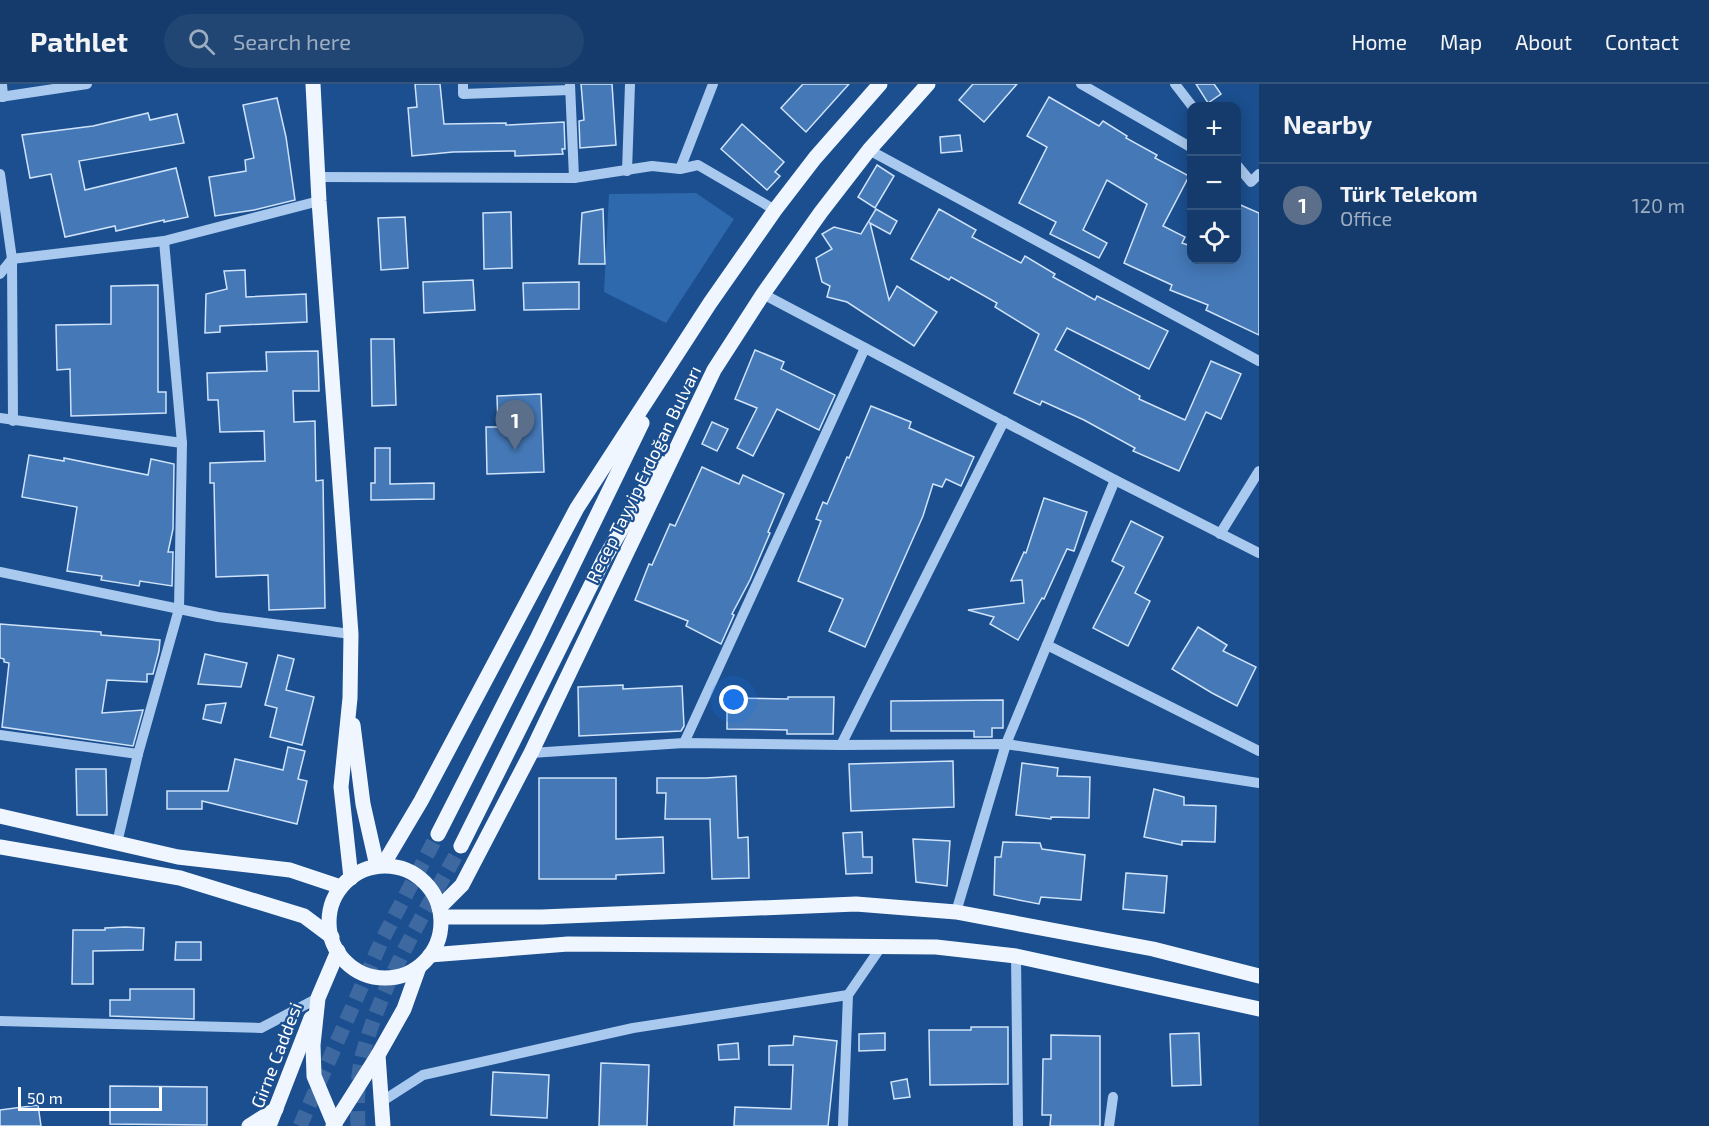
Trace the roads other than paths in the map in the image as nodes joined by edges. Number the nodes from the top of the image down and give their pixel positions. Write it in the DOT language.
graph roads {
  1 [pos="2,84"];
  2 [pos="87,84"];
  3 [pos="313,84"];
  4 [pos="463,84"];
  5 [pos="630,84"];
  6 [pos="713,84"];
  7 [pos="880,84"];
  8 [pos="928,84"];
  9 [pos="1081,84"];
  10 [pos="1175,84"];
  11 [pos="570,87"];
  12 [pos="1,97"];
  13 [pos="1189,102"];
  14 [pos="1187,146"];
  15 [pos="869,150"];
  16 [pos="1241,168"];
  17 [pos="680,169"];
  18 [pos="627,171"];
  19 [pos="0,174"];
  20 [pos="1241,176"];
  21 [pos="318,177"];
  22 [pos="573,178"];
  23 [pos="1256,181"];
  24 [pos="319,201"];
  25 [pos="775,210"];
  26 [pos="164,241"];
  27 [pos="12,259"];
  28 [pos="0,273"];
  29 [pos="763,294"];
  30 [pos="710,303"];
  31 [pos="865,348"];
  32 [pos="1259,361"];
  33 [pos="714,370"];
  34 [pos="0,418"];
  35 [pos="13,421"];
  36 [pos="1004,421"];
  37 [pos="182,442"];
  38 [pos="1259,471"];
  39 [pos="1115,480"];
  40 [pos="1220,534"];
  41 [pos="1259,553"];
  42 [pos="0,572"];
  43 [pos="179,609"];
  44 [pos="351,634"];
  45 [pos="1047,645"];
  46 [pos="350,698"];
  47 [pos="0,735"];
  48 [pos="684,742"];
  49 [pos="1006,744"];
  50 [pos="841,745"];
  51 [pos="1259,751"];
  52 [pos="531,753"];
  53 [pos="138,754"];
  54 [pos="1259,783"];
  55 [pos="0,816"];
  56 [pos="438,834"];
  57 [pos="117,843"];
  58 [pos="461,846"];
  59 [pos="0,847"];
  60 [pos="380,866"];
  61 [pos="346,882"];
  62 [pos="440,912"];
  63 [pos="956,912"];
  64 [pos="335,944"];
  65 [pos="881,947"];
  66 [pos="1016,956"];
  67 [pos="425,961"];
  68 [pos="1259,976"];
  69 [pos="848,995"];
  70 [pos="318,998"];
  71 [pos="1259,1009"];
  72 [pos="0,1021"];
  73 [pos="378,1055"];
  74 [pos="1113,1097"];
  75 [pos="381,1102"];
  76 [pos="276,1109"];
  77 [pos="334,1125"];
  78 [pos="249,1126"];
  79 [pos="269,1126"];
  80 [pos="383,1126"];
  81 [pos="843,1126"];
  82 [pos="1018,1126"];
  83 [pos="1109,1126"];
  1 -- 12 [label="street"];
  2 -- 12 [label="street"];
  3 -- 21 [label="main road"];
  4 -- 11 [label="street"];
  5 -- 18 [label="street"];
  6 -- 17 [label="street"];
  7 -- 25 [label="main road, Recep Tayyip Erdoğan Bulvarı"];
  8 -- 15 [label="main road, Recep Tayyip Erdoğan Bulvarı"];
  9 -- 14 [label="street"];
  10 -- 13 [label="street"];
  11 -- 22 [label="street"];
  15 -- 29 [label="main road, Recep Tayyip Erdoğan Bulvarı"];
  15 -- 32 [label="street"];
  16 -- 23 [label="street"];
  17 -- 18 [label="street"];
  17 -- 25 [label="street"];
  18 -- 22 [label="street"];
  19 -- 27 [label="street"];
  20 -- 23 [label="street"];
  21 -- 22 [label="street"];
  21 -- 24 [label="main road"];
  24 -- 26 [label="street"];
  24 -- 44 [label="main road"];
  25 -- 30 [label="main road, Recep Tayyip Erdoğan Bulvarı"];
  26 -- 27 [label="street"];
  26 -- 37 [label="street"];
  27 -- 28 [label="street"];
  27 -- 35 [label="street"];
  29 -- 31 [label="street"];
  29 -- 33 [label="main road, Recep Tayyip Erdoğan Bulvarı"];
  30 -- 56 [label="main road"];
  30 -- 60 [label="main road, Recep Tayyip Erdoğan Bulvarı"];
  31 -- 36 [label="street"];
  31 -- 48 [label="street"];
  33 -- 52 [label="main road, Recep Tayyip Erdoğan Bulvarı"];
  33 -- 58 [label="main road"];
  34 -- 35 [label="street"];
  35 -- 37 [label="street"];
  36 -- 39 [label="street"];
  36 -- 50 [label="street"];
  37 -- 43 [label="street"];
  38 -- 40 [label="street"];
  39 -- 40 [label="street"];
  39 -- 45 [label="street"];
  40 -- 41 [label="street"];
  42 -- 43 [label="street"];
  43 -- 44 [label="street"];
  43 -- 53 [label="street"];
  44 -- 46 [label="main road"];
  45 -- 49 [label="street"];
  45 -- 51 [label="street"];
  46 -- 60 [label="main road"];
  46 -- 61 [label="main road"];
  47 -- 53 [label="street"];
  48 -- 50 [label="street"];
  48 -- 52 [label="street"];
  49 -- 50 [label="street"];
  49 -- 54 [label="street"];
  49 -- 63 [label="street"];
  52 -- 62 [label="main road, Recep Tayyip Erdoğan Bulvarı"];
  53 -- 57 [label="street"];
  55 -- 57 [label="main road"];
  57 -- 61 [label="main road"];
  59 -- 64 [label="main road"];
  60 -- 61 [label="main road"];
  60 -- 62 [label="main road"];
  61 -- 64 [label="main road"];
  62 -- 63 [label="main road"];
  62 -- 67 [label="main road"];
  63 -- 68 [label="main road"];
  64 -- 67 [label="main road"];
  64 -- 70 [label="main road"];
  65 -- 66 [label="main road"];
  65 -- 67 [label="main road"];
  65 -- 69 [label="street"];
  66 -- 71 [label="main road"];
  66 -- 82 [label="street"];
  67 -- 73 [label="main road"];
  69 -- 75 [label="street"];
  69 -- 81 [label="street"];
  70 -- 72 [label="street"];
  70 -- 76 [label="main road, Girne Caddesi"];
  70 -- 77 [label="main road"];
  73 -- 75 [label="main road"];
  73 -- 77 [label="main road"];
  74 -- 83 [label="street"];
  75 -- 80 [label="main road"];
  76 -- 78 [label="main road"];
  76 -- 79 [label="main road, Girne Caddesi"];
}
